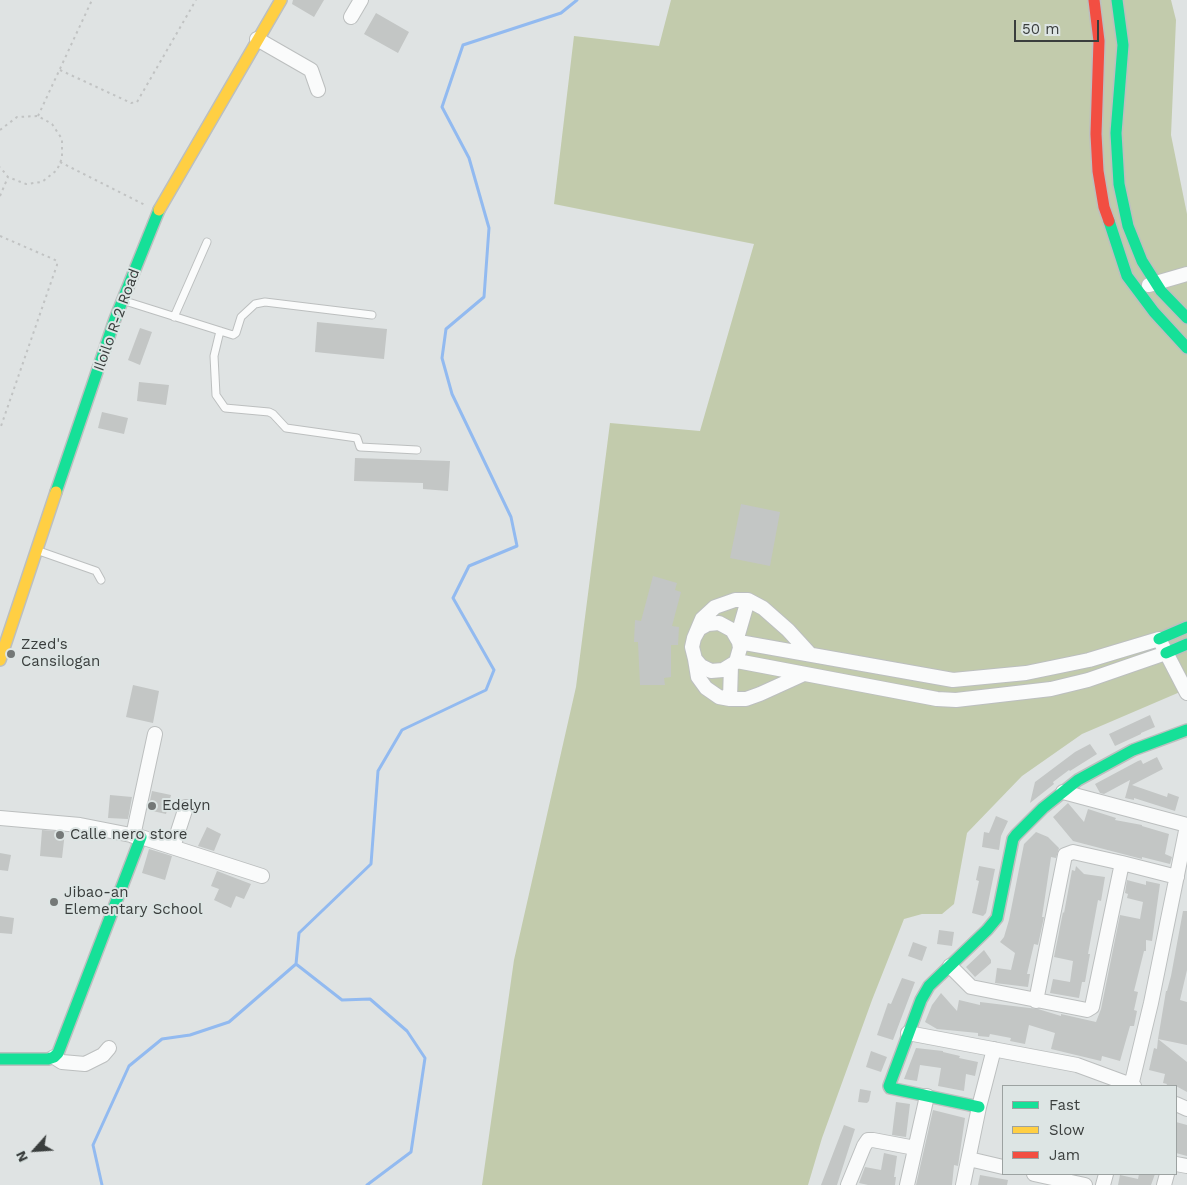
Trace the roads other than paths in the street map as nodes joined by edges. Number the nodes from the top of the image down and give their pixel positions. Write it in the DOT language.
graph roads {
  1 [pos="280,0"];
  2 [pos="361,0"];
  3 [pos="1094,0"];
  4 [pos="1117,0"];
  5 [pos="351,17"];
  6 [pos="258,39"];
  7 [pos="318,90"];
  8 [pos="207,242"];
  9 [pos="1187,274"];
  10 [pos="1156,283"];
  11 [pos="1137,289"];
  12 [pos="123,300"];
  13 [pos="372,315"];
  14 [pos="174,317"];
  15 [pos="1187,318"];
  16 [pos="220,331"];
  17 [pos="1187,348"];
  18 [pos="417,450"];
  19 [pos="38,551"];
  20 [pos="101,580"];
  21 [pos="748,600"];
  22 [pos="1187,626"];
  23 [pos="694,638"];
  24 [pos="1159,639"];
  25 [pos="738,640"];
  26 [pos="1187,644"];
  27 [pos="809,653"];
  28 [pos="1166,653"];
  29 [pos="695,659"];
  30 [pos="0,660"];
  31 [pos="851,661"];
  32 [pos="734,663"];
  33 [pos="804,674"];
  34 [pos="848,682"];
  35 [pos="1187,693"];
  36 [pos="730,699"];
  37 [pos="1187,730"];
  38 [pos="154,734"];
  39 [pos="1062,792"];
  40 [pos="186,807"];
  41 [pos="0,818"];
  42 [pos="1187,825"];
  43 [pos="137,836"];
  44 [pos="172,847"];
  45 [pos="1122,862"];
  46 [pos="262,876"];
  47 [pos="1177,877"];
  48 [pos="950,966"];
  49 [pos="1036,1001"];
  50 [pos="908,1033"];
  51 [pos="109,1048"];
  52 [pos="994,1049"];
  53 [pos="54,1057"];
  54 [pos="0,1059"];
  55 [pos="1129,1085"];
  56 [pos="1132,1085"];
  57 [pos="928,1096"];
  58 [pos="979,1107"];
  59 [pos="915,1148"];
  60 [pos="969,1159"];
  61 [pos="1002,1167"];
  62 [pos="1039,1175"];
  63 [pos="848,1185"];
  64 [pos="907,1185"];
  65 [pos="963,1185"];
  66 [pos="1085,1185"];
  1 -- 6 [label="street, Iloilo R-2 Road"];
  2 -- 5 [label="street"];
  3 -- 11 [label="street"];
  4 -- 10 [label="street"];
  6 -- 7 [label="street"];
  6 -- 12 [label="street, Iloilo R-2 Road"];
  8 -- 14 [label="lane"];
  9 -- 10 [label="street"];
  10 -- 11 [label="street"];
  10 -- 15 [label="street"];
  11 -- 17 [label="street"];
  12 -- 14 [label="lane"];
  12 -- 19 [label="street, Iloilo R-2 Road"];
  13 -- 16 [label="lane"];
  14 -- 16 [label="lane"];
  16 -- 18 [label="lane"];
  19 -- 20 [label="lane"];
  19 -- 30 [label="street, Iloilo R-2 Road"];
  21 -- 23 [label="street"];
  21 -- 25 [label="street"];
  21 -- 27 [label="street"];
  22 -- 24 [label="street"];
  23 -- 25 [label="street"];
  23 -- 29 [label="street"];
  24 -- 28 [label="street"];
  24 -- 31 [label="street"];
  25 -- 27 [label="street"];
  25 -- 32 [label="street"];
  26 -- 28 [label="street"];
  27 -- 31 [label="street"];
  28 -- 34 [label="street"];
  28 -- 35 [label="street"];
  29 -- 32 [label="street"];
  29 -- 36 [label="street"];
  31 -- 34 [label="street"];
  32 -- 33 [label="street"];
  32 -- 36 [label="street"];
  33 -- 34 [label="street"];
  33 -- 36 [label="street"];
  37 -- 39 [label="street"];
  38 -- 43 [label="street"];
  39 -- 42 [label="street"];
  39 -- 48 [label="street"];
  40 -- 44 [label="street"];
  41 -- 43 [label="street"];
  42 -- 47 [label="street"];
  43 -- 44 [label="street"];
  43 -- 53 [label="street"];
  44 -- 46 [label="street"];
  45 -- 47 [label="street"];
  45 -- 49 [label="street"];
  45 -- 49 [label="street"];
  47 -- 56 [label="street"];
  48 -- 49 [label="street"];
  48 -- 50 [label="street"];
  50 -- 52 [label="street"];
  50 -- 57 [label="street"];
  51 -- 53 [label="street"];
  52 -- 55 [label="street"];
  52 -- 58 [label="street"];
  53 -- 54 [label="street"];
  57 -- 58 [label="street"];
  57 -- 59 [label="street"];
  58 -- 60 [label="street"];
  59 -- 63 [label="street"];
  59 -- 64 [label="street"];
  60 -- 61 [label="street"];
  60 -- 65 [label="street"];
  62 -- 66 [label="street"];
}
